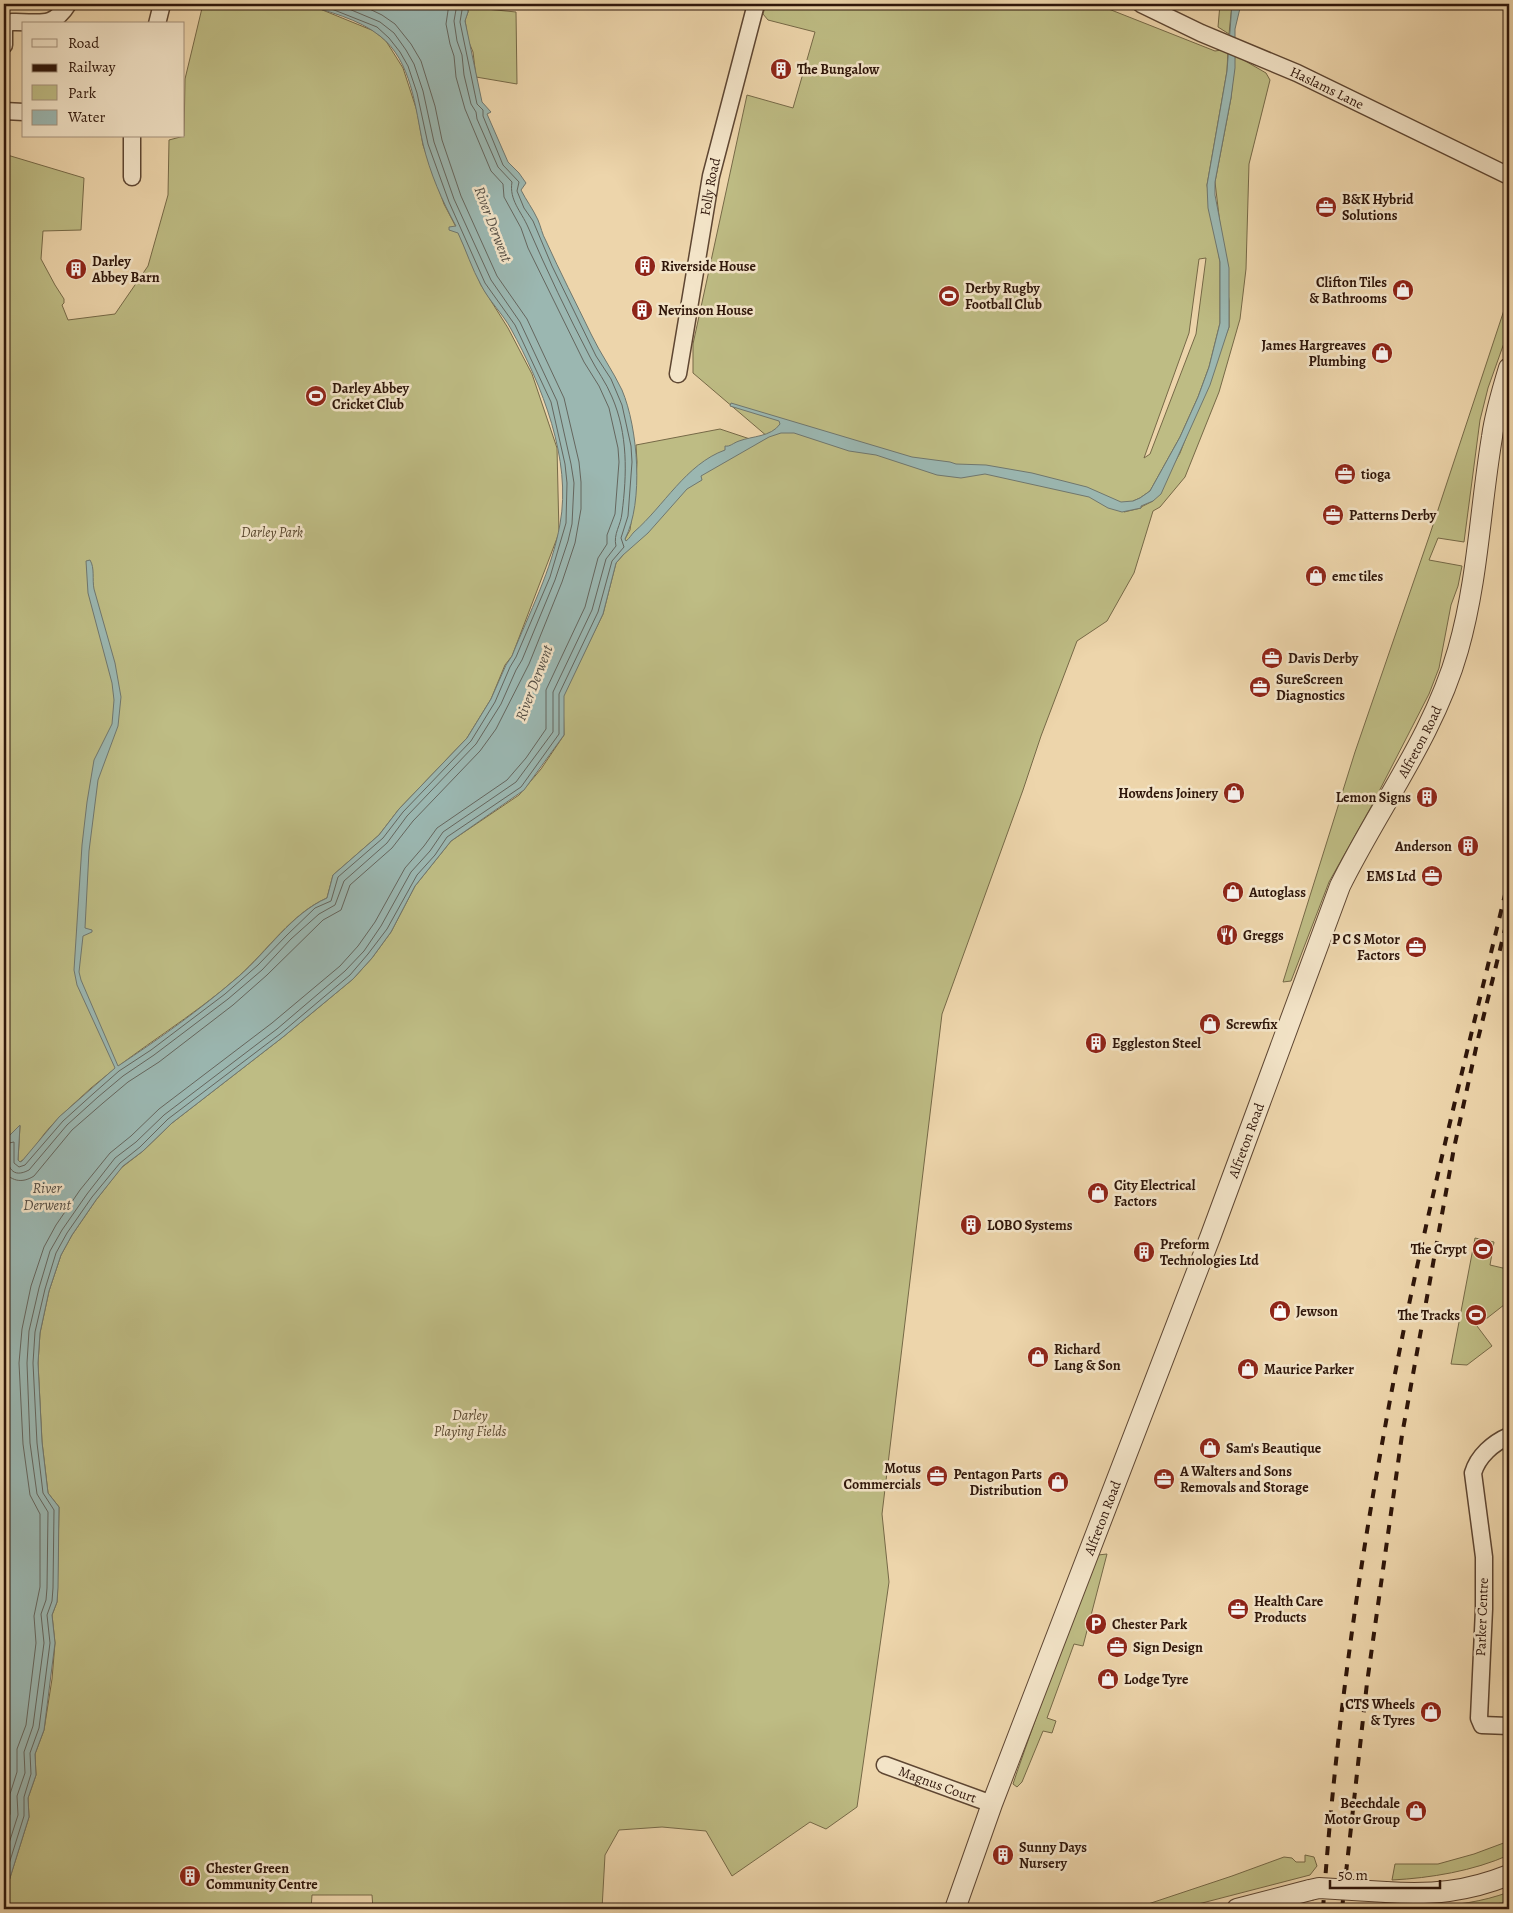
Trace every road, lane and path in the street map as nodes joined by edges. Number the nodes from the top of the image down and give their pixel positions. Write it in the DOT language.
graph roads {
  1 [pos="68,4"];
  2 [pos="162,4"];
  3 [pos="756,4"];
  4 [pos="1141,4"];
  5 [pos="158,22"];
  6 [pos="4,43"];
  7 [pos="4,111"];
  8 [pos="22,112"];
  9 [pos="132,138"];
  10 [pos="1509,176"];
  11 [pos="132,178"];
  12 [pos="1509,368"];
  13 [pos="678,374"];
  14 [pos="1509,1436"];
  15 [pos="1509,1726"];
  16 [pos="884,1765"];
  17 [pos="992,1804"];
  18 [pos="1509,1875"];
  19 [pos="956,1909"];
  20 [pos="1237,1909"];
  1 -- 6 [label="street"];
  2 -- 5 [label="street"];
  3 -- 13 [label="street, Folly Road"];
  4 -- 10 [label="street, Haslams Lane"];
  7 -- 8 [label="street"];
  9 -- 11 [label="street"];
  12 -- 17 [label="street, Alfreton Road"];
  14 -- 15 [label="street, Parker Centre"];
  16 -- 17 [label="street, Magnus Court"];
  17 -- 19 [label="street, Alfreton Road"];
  18 -- 20 [label="street, bridge"];
}
